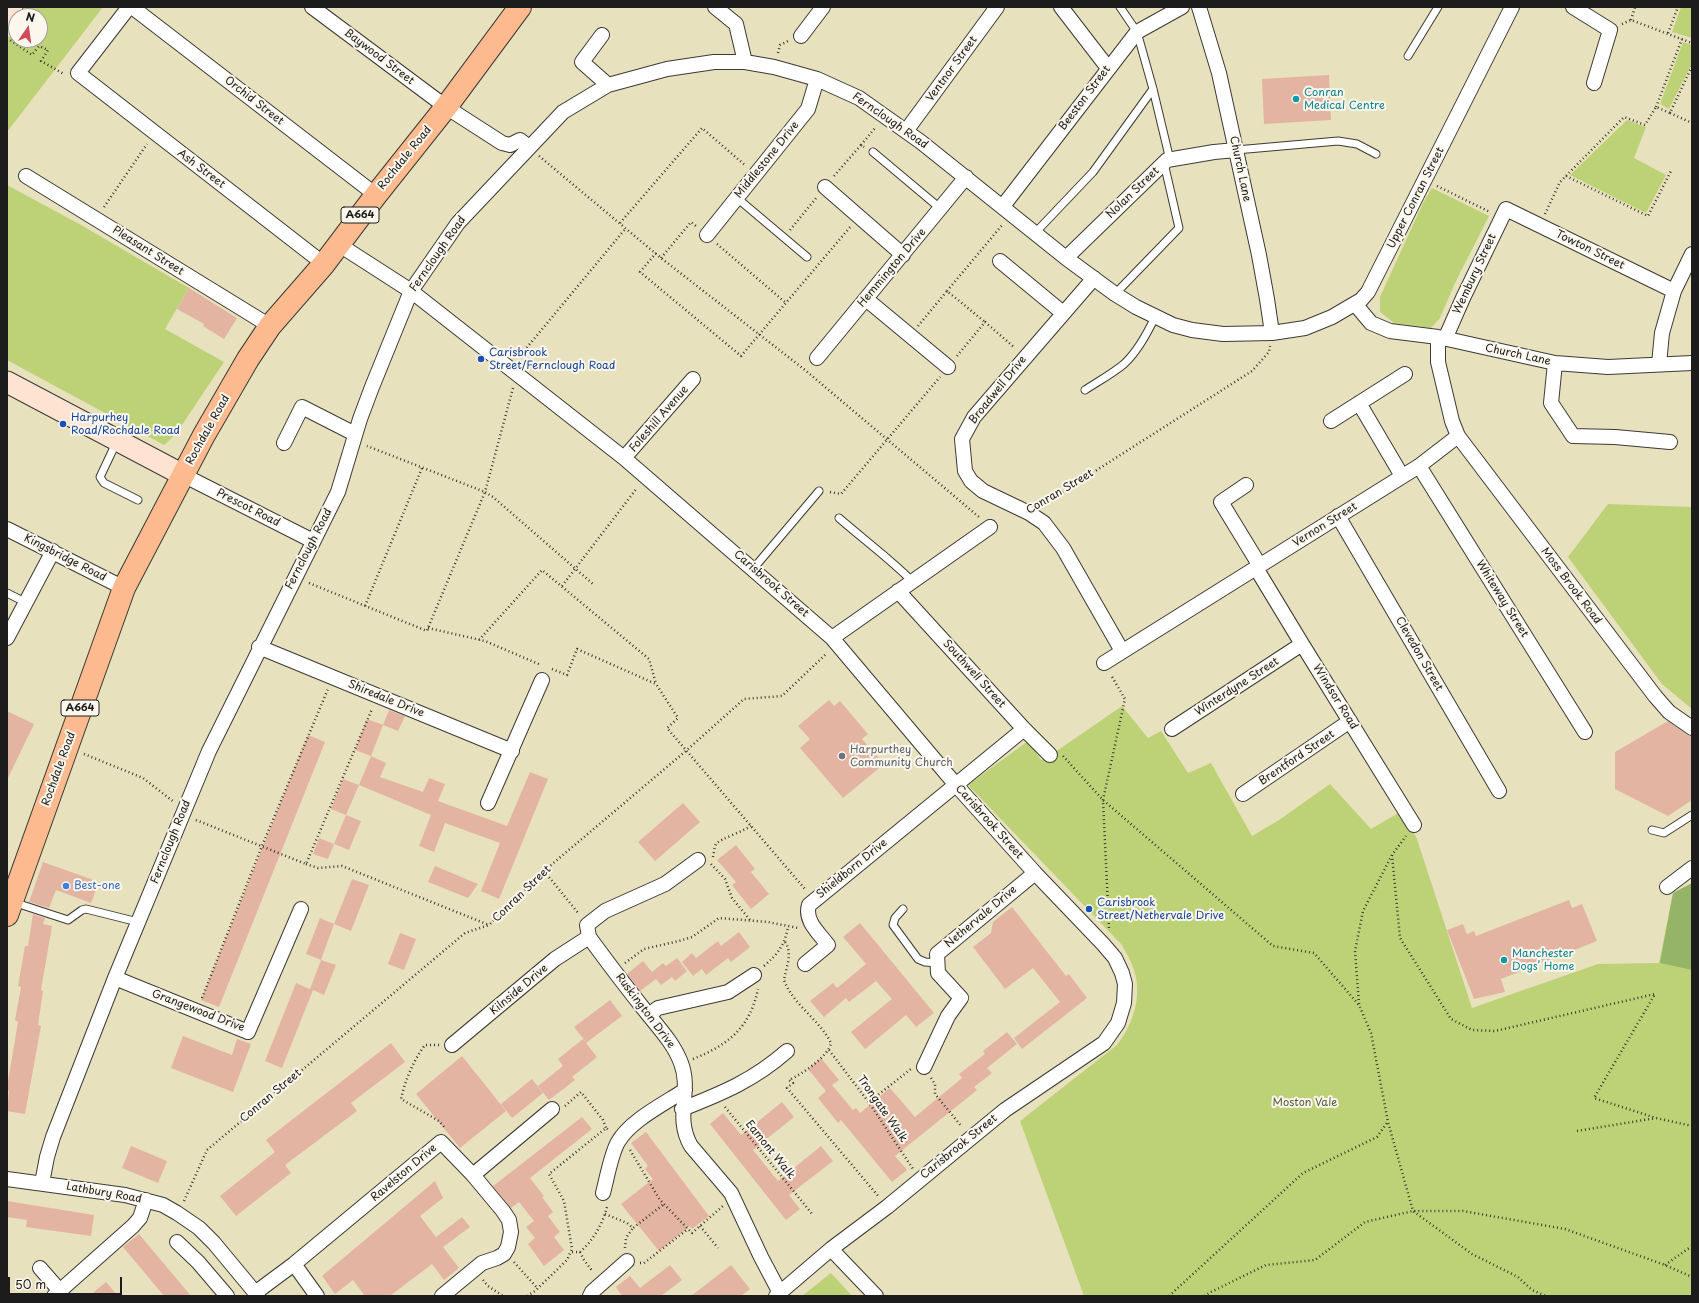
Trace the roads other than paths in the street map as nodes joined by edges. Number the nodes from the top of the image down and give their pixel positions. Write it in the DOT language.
graph roads {
  1 [pos="12,7"];
  2 [pos="130,7"];
  3 [pos="312,7"];
  4 [pos="520,7"];
  5 [pos="715,7"];
  6 [pos="823,7"];
  7 [pos="998,7"];
  8 [pos="1061,7"];
  9 [pos="1120,7"];
  10 [pos="1182,7"];
  11 [pos="1199,7"];
  12 [pos="1438,7"];
  13 [pos="1512,7"];
  14 [pos="1573,7"];
  15 [pos="7,18"];
  16 [pos="1137,32"];
  17 [pos="602,35"];
  18 [pos="801,36"];
  19 [pos="1408,56"];
  20 [pos="745,62"];
  21 [pos="1108,68"];
  22 [pos="817,79"];
  23 [pos="1594,83"];
  24 [pos="608,85"];
  25 [pos="1153,89"];
  26 [pos="446,107"];
  27 [pos="906,131"];
  28 [pos="529,147"];
  29 [pos="1236,150"];
  30 [pos="873,152"];
  31 [pos="1376,154"];
  32 [pos="1167,162"];
  33 [pos="26,176"];
  34 [pos="966,177"];
  35 [pos="825,188"];
  36 [pos="376,195"];
  37 [pos="737,198"];
  38 [pos="941,210"];
  39 [pos="1007,210"];
  40 [pos="1504,214"];
  41 [pos="1035,233"];
  42 [pos="707,235"];
  43 [pos="338,244"];
  44 [pos="1692,254"];
  45 [pos="903,255"];
  46 [pos="807,256"];
  47 [pos="1066,258"];
  48 [pos="1000,261"];
  49 [pos="324,264"];
  50 [pos="1094,278"];
  51 [pos="411,291"];
  52 [pos="1674,291"];
  53 [pos="1115,294"];
  54 [pos="866,299"];
  55 [pos="1355,304"];
  56 [pos="1063,313"];
  57 [pos="1155,317"];
  58 [pos="270,326"];
  59 [pos="1272,333"];
  60 [pos="1442,338"];
  61 [pos="817,358"];
  62 [pos="1555,363"];
  63 [pos="1692,363"];
  64 [pos="1659,364"];
  65 [pos="948,367"];
  66 [pos="1405,374"];
  67 [pos="693,379"];
  68 [pos="7,382"];
  69 [pos="1085,390"];
  70 [pos="1359,403"];
  71 [pos="1331,421"];
  72 [pos="1458,436"];
  73 [pos="354,437"];
  74 [pos="117,441"];
  75 [pos="1670,442"];
  76 [pos="284,443"];
  77 [pos="624,458"];
  78 [pos="1419,466"];
  79 [pos="183,475"];
  80 [pos="1402,476"];
  81 [pos="1246,485"];
  82 [pos="819,491"];
  83 [pos="138,500"];
  84 [pos="1338,516"];
  85 [pos="839,518"];
  86 [pos="990,527"];
  87 [pos="7,529"];
  88 [pos="313,540"];
  89 [pos="53,551"];
  90 [pos="1258,567"];
  91 [pos="754,569"];
  92 [pos="912,581"];
  93 [pos="124,588"];
  94 [pos="898,591"];
  95 [pos="7,593"];
  96 [pos="25,602"];
  97 [pos="828,634"];
  98 [pos="7,638"];
  99 [pos="1302,644"];
  100 [pos="260,647"];
  101 [pos="1122,651"];
  102 [pos="1104,663"];
  103 [pos="542,680"];
  104 [pos="1350,721"];
  105 [pos="1692,728"];
  106 [pos="1024,729"];
  107 [pos="1172,729"];
  108 [pos="1585,732"];
  109 [pos="512,751"];
  110 [pos="1050,755"];
  111 [pos="956,785"];
  112 [pos="1500,791"];
  113 [pos="1243,794"];
  114 [pos="488,803"];
  115 [pos="1692,815"];
  116 [pos="1414,825"];
  117 [pos="1652,830"];
  118 [pos="704,862"];
  119 [pos="1692,868"];
  120 [pos="1034,873"];
  121 [pos="1667,887"];
  122 [pos="9,908"];
  123 [pos="301,909"];
  124 [pos="903,909"];
  125 [pos="138,922"];
  126 [pos="589,928"];
  127 [pos="938,963"];
  128 [pos="805,964"];
  129 [pos="756,974"];
  130 [pos="115,978"];
  131 [pos="649,1015"];
  132 [pos="452,1046"];
  133 [pos="787,1051"];
  134 [pos="924,1068"];
  135 [pos="685,1090"];
  136 [pos="552,1109"];
  137 [pos="682,1109"];
  138 [pos="473,1175"];
  139 [pos="7,1179"];
  140 [pos="42,1183"];
  141 [pos="602,1183"];
  142 [pos="146,1200"];
  143 [pos="177,1242"];
  144 [pos="831,1249"];
  145 [pos="627,1261"];
  146 [pos="294,1264"];
  147 [pos="40,1268"];
  148 [pos="57,1293"];
  149 [pos="257,1294"];
  150 [pos="778,1294"];
  151 [pos="443,1295"];
  152 [pos="227,1296"];
  153 [pos="317,1296"];
  154 [pos="590,1296"];
  155 [pos="876,1296"];
  1 -- 15 [label="street"];
  2 -- 36 [label="street, Orchid Street"];
  2 -- 49 [label="street, Ash Street"];
  3 -- 26 [label="street, Baywood Street"];
  4 -- 26 [label="main road, Rochdale Road / A664"];
  5 -- 20 [label="street"];
  6 -- 18 [label="street"];
  7 -- 27 [label="street, Ventnor Street"];
  8 -- 21 [label="street"];
  9 -- 16 [label="lane"];
  10 -- 16 [label="street, Beeston Street"];
  11 -- 29 [label="street, Church Lane"];
  12 -- 19 [label="lane"];
  13 -- 55 [label="street, Upper Conran Street"];
  14 -- 23 [label="street"];
  16 -- 21 [label="street, Beeston Street"];
  16 -- 25 [label="lane"];
  17 -- 24 [label="street"];
  20 -- 22 [label="street, Fernclough Road"];
  20 -- 24 [label="street, Fernclough Road"];
  21 -- 39 [label="street, Beeston Street"];
  22 -- 27 [label="street, Fernclough Road"];
  22 -- 37 [label="street, Middlestone Drive"];
  24 -- 28 [label="street, Fernclough Road"];
  25 -- 32 [label="lane"];
  25 -- 41 [label="lane"];
  26 -- 28 [label="street, Baywood Street"];
  26 -- 36 [label="main road, Rochdale Road / A664"];
  27 -- 34 [label="street, Fernclough Road"];
  28 -- 51 [label="street, Fernclough Road"];
  29 -- 31 [label="lane"];
  29 -- 32 [label="street, Nolan Street"];
  29 -- 59 [label="street, Church Lane"];
  30 -- 38 [label="lane"];
  32 -- 47 [label="street, Nolan Street"];
  32 -- 53 [label="lane"];
  33 -- 58 [label="street, Pleasant Street"];
  34 -- 38 [label="street, Hemmington Drive"];
  34 -- 39 [label="street, Fernclough Road"];
  35 -- 45 [label="street"];
  36 -- 43 [label="main road, Rochdale Road / A664"];
  37 -- 42 [label="street, Middlestone Drive"];
  37 -- 46 [label="lane"];
  38 -- 45 [label="street, Hemmington Drive"];
  39 -- 41 [label="street, Fernclough Road"];
  40 -- 52 [label="street, Towton Street"];
  40 -- 60 [label="street, Wembury Street"];
  41 -- 47 [label="street, Fernclough Road"];
  43 -- 49 [label="main road, Rochdale Road / A664"];
  43 -- 51 [label="street, Carisbrook Street"];
  44 -- 52 [label="street"];
  45 -- 54 [label="street, Hemmington Drive"];
  47 -- 50 [label="street, Fernclough Road"];
  48 -- 56 [label="street"];
  49 -- 58 [label="main road, Rochdale Road / A664"];
  50 -- 53 [label="street, Fernclough Road"];
  50 -- 56 [label="street, Broadwell Drive"];
  51 -- 73 [label="street, Fernclough Road"];
  51 -- 77 [label="street, Carisbrook Street"];
  52 -- 64 [label="street"];
  53 -- 57 [label="street, Fernclough Road"];
  54 -- 61 [label="street, Hemmington Drive"];
  54 -- 65 [label="street"];
  55 -- 59 [label="street, Upper Conran Street"];
  55 -- 60 [label="street, Church Lane"];
  56 -- 101 [label="street, Broadwell Drive"];
  57 -- 59 [label="street, Fernclough Road"];
  57 -- 69 [label="lane"];
  58 -- 79 [label="main road, Rochdale Road / A664"];
  60 -- 62 [label="street, Church Lane"];
  60 -- 72 [label="street"];
  62 -- 64 [label="street, Church Lane"];
  62 -- 75 [label="street"];
  63 -- 64 [label="street, Church Lane"];
  66 -- 70 [label="street"];
  67 -- 77 [label="street, Foleshill Avenue"];
  68 -- 74 [label="street"];
  70 -- 71 [label="street"];
  70 -- 80 [label="street"];
  72 -- 78 [label="street, Vernon Street"];
  72 -- 105 [label="street, Moss Brook Road"];
  73 -- 76 [label="street"];
  73 -- 88 [label="street, Fernclough Road"];
  74 -- 79 [label="street"];
  74 -- 83 [label="lane"];
  77 -- 91 [label="street, Carisbrook Street"];
  78 -- 80 [label="street, Vernon Street"];
  78 -- 108 [label="street, Whiteway Street"];
  79 -- 88 [label="street, Prescot Road"];
  79 -- 93 [label="main road, Rochdale Road / A664"];
  80 -- 84 [label="street, Vernon Street"];
  81 -- 90 [label="street, Windsor Road"];
  82 -- 91 [label="lane"];
  84 -- 90 [label="street, Vernon Street"];
  84 -- 112 [label="street, Clevedon Street"];
  85 -- 92 [label="lane"];
  86 -- 92 [label="street"];
  87 -- 89 [label="street, Kingsbridge Road"];
  88 -- 100 [label="street, Fernclough Road"];
  89 -- 93 [label="street, Kingsbridge Road"];
  89 -- 96 [label="street"];
  90 -- 99 [label="street, Windsor Road"];
  90 -- 101 [label="street, Vernon Street"];
  91 -- 97 [label="street, Carisbrook Street"];
  92 -- 94 [label="street"];
  93 -- 122 [label="main road, Rochdale Road / A664"];
  94 -- 97 [label="street"];
  94 -- 106 [label="street, Southwell Street"];
  95 -- 96 [label="lane"];
  96 -- 98 [label="street"];
  97 -- 111 [label="street, Carisbrook Street"];
  99 -- 104 [label="street, Windsor Road"];
  99 -- 107 [label="street, Winterdyne Street"];
  100 -- 109 [label="street, Shiredale Drive"];
  100 -- 125 [label="street, Fernclough Road"];
  101 -- 102 [label="street, Vernon Street"];
  103 -- 109 [label="street"];
  104 -- 113 [label="street, Brentford Street"];
  104 -- 116 [label="street, Windsor Road"];
  106 -- 110 [label="street, Southwell Street"];
  106 -- 111 [label="street, Shieldborn Drive"];
  109 -- 114 [label="street"];
  111 -- 120 [label="street, Carisbrook Street"];
  111 -- 128 [label="street, Shieldborn Drive"];
  115 -- 117 [label="lane"];
  118 -- 126 [label="street, Kilnside Drive"];
  119 -- 121 [label="street"];
  120 -- 127 [label="street, Nethervale Drive"];
  120 -- 144 [label="street, Carisbrook Street"];
  122 -- 125 [label="lane"];
  123 -- 130 [label="street, Grangewood Drive"];
  124 -- 127 [label="lane"];
  125 -- 130 [label="street, Fernclough Road"];
  126 -- 131 [label="street, Ruskington Drive"];
  126 -- 132 [label="street, Kilnside Drive"];
  127 -- 134 [label="street"];
  129 -- 131 [label="street"];
  130 -- 140 [label="street, Fernclough Road"];
  131 -- 135 [label="street, Ruskington Drive"];
  133 -- 137 [label="street"];
  135 -- 137 [label="street, Ruskington Drive"];
  135 -- 141 [label="street"];
  136 -- 138 [label="street"];
  137 -- 150 [label="street, Ruskington Drive"];
  138 -- 146 [label="street, Ravelston Drive"];
  138 -- 151 [label="street, Ravelston Drive"];
  139 -- 140 [label="street, Lathbury Road"];
  140 -- 142 [label="street, Lathbury Road"];
  142 -- 148 [label="street"];
  142 -- 149 [label="street, Lathbury Road"];
  143 -- 152 [label="street"];
  144 -- 150 [label="street, Carisbrook Street"];
  144 -- 155 [label="street"];
  145 -- 154 [label="street"];
  146 -- 149 [label="street, Ravelston Drive"];
  146 -- 153 [label="street"];
  147 -- 148 [label="street"];
}
